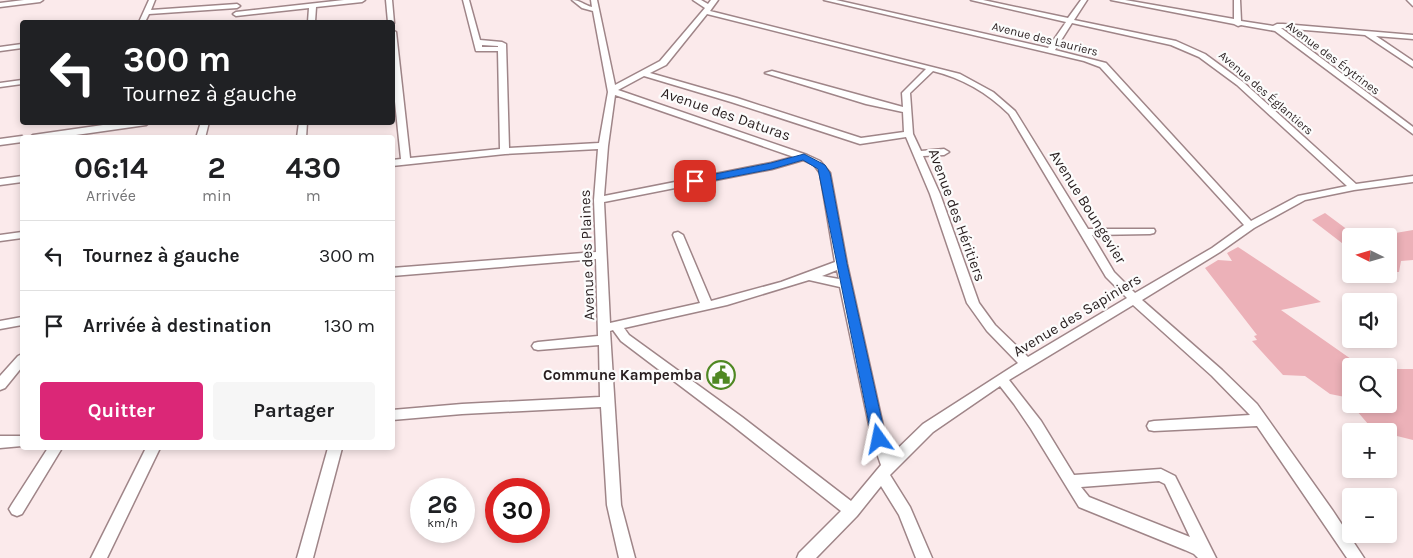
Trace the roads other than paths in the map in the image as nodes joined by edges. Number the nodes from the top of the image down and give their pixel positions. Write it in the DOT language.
graph roads {
  1 [pos="40,0"];
  2 [pos="152,0"];
  3 [pos="362,0"];
  4 [pos="389,0"];
  5 [pos="466,0"];
  6 [pos="575,0"];
  7 [pos="594,0"];
  8 [pos="696,0"];
  9 [pos="828,0"];
  10 [pos="974,0"];
  11 [pos="1084,0"];
  12 [pos="1114,0"];
  13 [pos="1237,0"];
  14 [pos="1410,0"];
  15 [pos="18,1"];
  16 [pos="238,3"];
  17 [pos="1413,4"];
  18 [pos="0,5"];
  19 [pos="313,5"];
  20 [pos="710,7"];
  21 [pos="596,10"];
  22 [pos="147,12"];
  23 [pos="236,14"];
  24 [pos="143,20"];
  25 [pos="234,20"];
  26 [pos="312,20"];
  27 [pos="392,20"];
  28 [pos="1070,21"];
  29 [pos="1238,24"];
  30 [pos="1277,29"];
  31 [pos="1367,33"];
  32 [pos="1413,37"];
  33 [pos="20,46"];
  34 [pos="0,49"];
  35 [pos="1050,51"];
  36 [pos="395,60"];
  37 [pos="1413,65"];
  38 [pos="930,68"];
  39 [pos="769,73"];
  40 [pos="644,74"];
  41 [pos="20,82"];
  42 [pos="0,85"];
  43 [pos="612,91"];
  44 [pos="908,111"];
  45 [pos="125,125"];
  46 [pos="1413,131"];
  47 [pos="909,134"];
  48 [pos="54,135"];
  49 [pos="20,139"];
  50 [pos="0,142"];
  51 [pos="603,146"];
  52 [pos="505,150"];
  53 [pos="944,152"];
  54 [pos="918,154"];
  55 [pos="804,157"];
  56 [pos="406,161"];
  57 [pos="395,163"];
  58 [pos="20,179"];
  59 [pos="1413,179"];
  60 [pos="0,182"];
  61 [pos="1354,188"];
  62 [pos="599,200"];
  63 [pos="1250,226"];
  64 [pos="1150,231"];
  65 [pos="1084,232"];
  66 [pos="20,234"];
  67 [pos="678,235"];
  68 [pos="0,238"];
  69 [pos="601,255"];
  70 [pos="841,264"];
  71 [pos="395,272"];
  72 [pos="810,277"];
  73 [pos="846,284"];
  74 [pos="1135,300"];
  75 [pos="707,305"];
  76 [pos="20,322"];
  77 [pos="0,325"];
  78 [pos="608,331"];
  79 [pos="538,346"];
  80 [pos="20,361"];
  81 [pos="1027,364"];
  82 [pos="1001,379"];
  83 [pos="0,385"];
  84 [pos="607,402"];
  85 [pos="395,415"];
  86 [pos="1262,420"];
  87 [pos="1154,426"];
  88 [pos="20,441"];
  89 [pos="0,442"];
  90 [pos="54,450"];
  91 [pos="152,450"];
  92 [pos="334,450"];
  93 [pos="886,471"];
  94 [pos="1070,482"];
  95 [pos="17,509"];
  96 [pos="852,511"];
  97 [pos="1207,556"];
  98 [pos="99,558"];
  99 [pos="305,558"];
  100 [pos="627,558"];
  101 [pos="805,558"];
  102 [pos="924,558"];
  103 [pos="1356,558"];
  1 -- 15 [label="street"];
  2 -- 22 [label="street"];
  3 -- 19 [label="street"];
  4 -- 27 [label="street"];
  5 -- 52 [label="street"];
  6 -- 21 [label="street"];
  7 -- 21 [label="street"];
  8 -- 20 [label="street, Avenue Boungevier"];
  9 -- 35 [label="street, Avenue des Lauriers"];
  10 -- 28 [label="street, Avenue des Églantiers"];
  11 -- 28 [label="street"];
  12 -- 29 [label="street, Avenue des Érytrines"];
  13 -- 29 [label="street"];
  14 -- 17 [label="street"];
  15 -- 18 [label="street"];
  16 -- 22 [label="street"];
  16 -- 23 [label="street"];
  19 -- 23 [label="street"];
  19 -- 26 [label="street"];
  20 -- 38 [label="street, Avenue Boungevier"];
  20 -- 40 [label="street"];
  21 -- 43 [label="street"];
  22 -- 24 [label="street"];
  23 -- 25 [label="street"];
  28 -- 35 [label="street"];
  28 -- 61 [label="street, Avenue des Églantiers"];
  29 -- 30 [label="street, Avenue des Érytrines"];
  30 -- 31 [label="street"];
  30 -- 46 [label="street, Avenue des Érytrines"];
  31 -- 32 [label="street"];
  31 -- 37 [label="street"];
  33 -- 34 [label="street"];
  35 -- 63 [label="street, Avenue des Lauriers"];
  36 -- 56 [label="street"];
  38 -- 44 [label="street, Avenue des Héritiers"];
  38 -- 65 [label="street, Avenue Boungevier"];
  39 -- 44 [label="street"];
  40 -- 43 [label="street"];
  40 -- 47 [label="street"];
  41 -- 42 [label="street"];
  43 -- 51 [label="street, Avenue des Plaines"];
  43 -- 55 [label="street, Avenue des Daturas"];
  44 -- 47 [label="street, Avenue des Héritiers"];
  45 -- 48 [label="street"];
  47 -- 54 [label="street, Avenue des Héritiers"];
  49 -- 50 [label="street"];
  51 -- 52 [label="street"];
  51 -- 62 [label="street, Avenue des Plaines"];
  52 -- 56 [label="street"];
  53 -- 54 [label="street"];
  54 -- 81 [label="street, Avenue des Héritiers"];
  55 -- 62 [label="street"];
  55 -- 70 [label="street, Avenue des Daturas"];
  56 -- 57 [label="street"];
  58 -- 60 [label="street"];
  59 -- 61 [label="street, Avenue des Sapiniers"];
  61 -- 63 [label="street, Avenue des Sapiniers"];
  62 -- 69 [label="street, Avenue des Plaines"];
  63 -- 74 [label="street, Avenue des Sapiniers"];
  64 -- 65 [label="street"];
  65 -- 74 [label="street, Avenue Boungevier"];
  66 -- 68 [label="street"];
  67 -- 75 [label="street"];
  69 -- 71 [label="street"];
  69 -- 78 [label="street, Avenue des Plaines"];
  70 -- 72 [label="street"];
  70 -- 73 [label="street, Avenue des Daturas"];
  72 -- 73 [label="street"];
  72 -- 75 [label="street"];
  73 -- 93 [label="street, Avenue des Daturas"];
  74 -- 81 [label="street, Avenue des Sapiniers"];
  74 -- 86 [label="street, Avenue Boungevier"];
  75 -- 78 [label="street"];
  76 -- 77 [label="street"];
  78 -- 79 [label="street"];
  78 -- 84 [label="street, Avenue des Plaines"];
  78 -- 96 [label="street"];
  80 -- 83 [label="street"];
  81 -- 82 [label="street, Avenue des Sapiniers"];
  82 -- 93 [label="street, Avenue des Sapiniers"];
  82 -- 94 [label="street"];
  84 -- 85 [label="street"];
  84 -- 100 [label="street, Avenue des Plaines"];
  86 -- 87 [label="street"];
  86 -- 103 [label="street, Avenue Boungevier"];
  88 -- 89 [label="street"];
  90 -- 95 [label="street"];
  91 -- 98 [label="street"];
  92 -- 99 [label="street"];
  93 -- 96 [label="street, Avenue des Sapiniers"];
  93 -- 102 [label="street, Avenue des Daturas"];
  94 -- 97 [label="street"];
  94 -- 97 [label="street"];
  96 -- 101 [label="street, Avenue des Sapiniers"];
}
